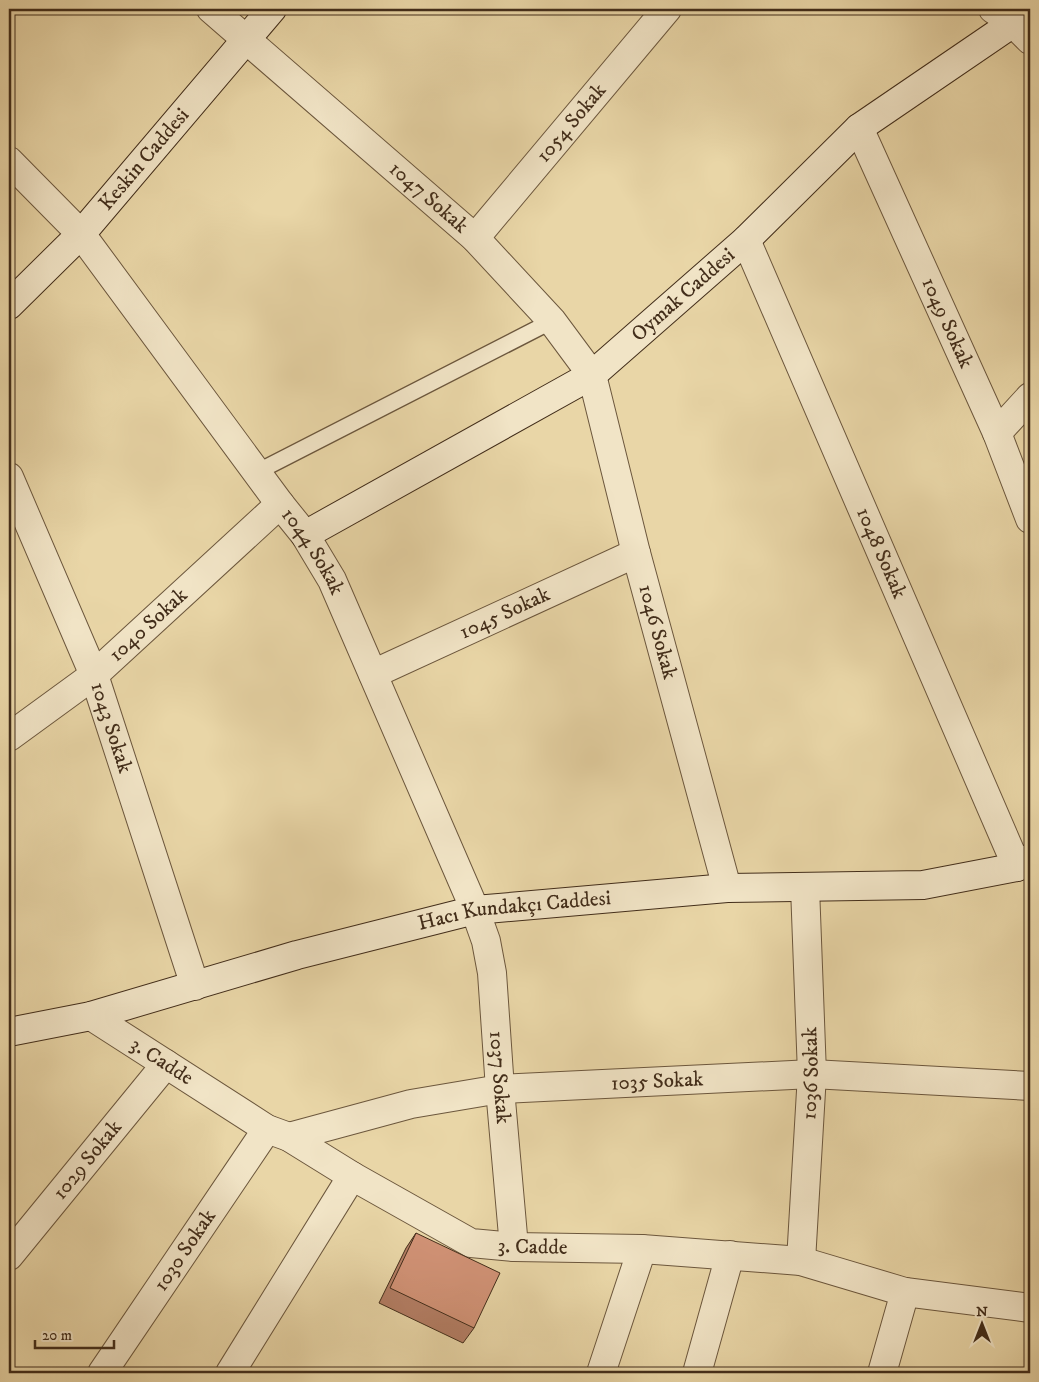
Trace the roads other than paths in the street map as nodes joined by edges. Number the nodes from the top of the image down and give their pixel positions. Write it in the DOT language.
graph roads {
  1 [pos="211,9"];
  2 [pos="272,9"];
  3 [pos="667,9"];
  4 [pos="1016,20"];
  5 [pos="247,39"];
  6 [pos="859,128"];
  7 [pos="9,161"];
  8 [pos="80,234"];
  9 [pos="475,238"];
  10 [pos="746,240"];
  11 [pos="9,305"];
  12 [pos="552,321"];
  13 [pos="592,375"];
  14 [pos="1030,397"];
  15 [pos="998,433"];
  16 [pos="257,472"];
  17 [pos="9,477"];
  18 [pos="280,504"];
  19 [pos="1030,519"];
  20 [pos="306,535"];
  21 [pos="636,554"];
  22 [pos="373,674"];
  23 [pos="94,675"];
  24 [pos="9,736"];
  25 [pos="1023,863"];
  26 [pos="805,887"];
  27 [pos="727,888"];
  28 [pos="475,910"];
  29 [pos="195,986"];
  30 [pos="91,1016"];
  31 [pos="9,1032"];
  32 [pos="166,1064"];
  33 [pos="812,1074"];
  34 [pos="1030,1086"];
  35 [pos="500,1089"];
  36 [pos="278,1133"];
  37 [pos="352,1176"];
  38 [pos="514,1247"];
  39 [pos="642,1249"];
  40 [pos="730,1255"];
  41 [pos="9,1256"];
  42 [pos="801,1261"];
  43 [pos="905,1292"];
  44 [pos="1030,1308"];
  45 [pos="102,1373"];
  46 [pos="230,1373"];
  47 [pos="601,1373"];
  48 [pos="697,1373"];
  49 [pos="882,1373"];
  1 -- 5 [label="street, 1047 Sokak"];
  2 -- 5 [label="street, Keskin Caddesi"];
  3 -- 9 [label="street, 1054 Sokak"];
  4 -- 6 [label="street, Oymak Caddesi"];
  5 -- 8 [label="street, Keskin Caddesi"];
  5 -- 9 [label="street, 1047 Sokak"];
  6 -- 10 [label="street, Oymak Caddesi"];
  6 -- 15 [label="street, 1049 Sokak"];
  7 -- 8 [label="street, 1044 Sokak"];
  8 -- 11 [label="street, Keskin Caddesi"];
  8 -- 16 [label="street, 1044 Sokak"];
  9 -- 12 [label="street, 1047 Sokak"];
  10 -- 13 [label="street, Oymak Caddesi"];
  10 -- 25 [label="street, 1048 Sokak"];
  12 -- 13 [label="street, 1047 Sokak"];
  12 -- 16 [label="lane"];
  13 -- 20 [label="street, Oymak Caddesi"];
  13 -- 21 [label="street, 1046 Sokak"];
  14 -- 15 [label="street"];
  15 -- 19 [label="street, 1049 Sokak"];
  16 -- 18 [label="street, 1044 Sokak"];
  17 -- 23 [label="street, 1043 Sokak"];
  18 -- 20 [label="street, 1044 Sokak"];
  18 -- 23 [label="street, 1040 Sokak"];
  20 -- 22 [label="street, 1044 Sokak"];
  21 -- 22 [label="street, 1045 Sokak"];
  21 -- 27 [label="street, 1046 Sokak"];
  22 -- 28 [label="street, 1044 Sokak"];
  23 -- 24 [label="street, 1040 Sokak"];
  23 -- 29 [label="street, 1043 Sokak"];
  25 -- 26 [label="street, Hacı Kundakçı Caddesi"];
  26 -- 27 [label="street, Hacı Kundakçı Caddesi"];
  26 -- 33 [label="street, 1036 Sokak"];
  27 -- 28 [label="street, Hacı Kundakçı Caddesi"];
  28 -- 29 [label="street, Hacı Kundakçı Caddesi"];
  28 -- 35 [label="street, 1037 Sokak"];
  29 -- 30 [label="street, Hacı Kundakçı Caddesi"];
  30 -- 31 [label="street, Hacı Kundakçı Caddesi"];
  30 -- 32 [label="street, 3. Cadde"];
  32 -- 36 [label="street, 3. Cadde"];
  32 -- 41 [label="street, 1029 Sokak"];
  33 -- 34 [label="street, 1035 Sokak"];
  33 -- 35 [label="street, 1035 Sokak"];
  33 -- 42 [label="street, 1036 Sokak"];
  35 -- 36 [label="street, 1035 Sokak"];
  35 -- 38 [label="street, 1037 Sokak"];
  36 -- 37 [label="street, 3. Cadde"];
  36 -- 45 [label="street, 1030 Sokak"];
  37 -- 38 [label="street, 3. Cadde"];
  37 -- 46 [label="street"];
  38 -- 39 [label="street, 3. Cadde"];
  39 -- 40 [label="street, 3. Cadde"];
  39 -- 47 [label="street"];
  40 -- 42 [label="street, 3. Cadde"];
  40 -- 48 [label="street"];
  42 -- 43 [label="street, 3. Cadde"];
  43 -- 44 [label="street, 3. Cadde"];
  43 -- 49 [label="street"];
}
